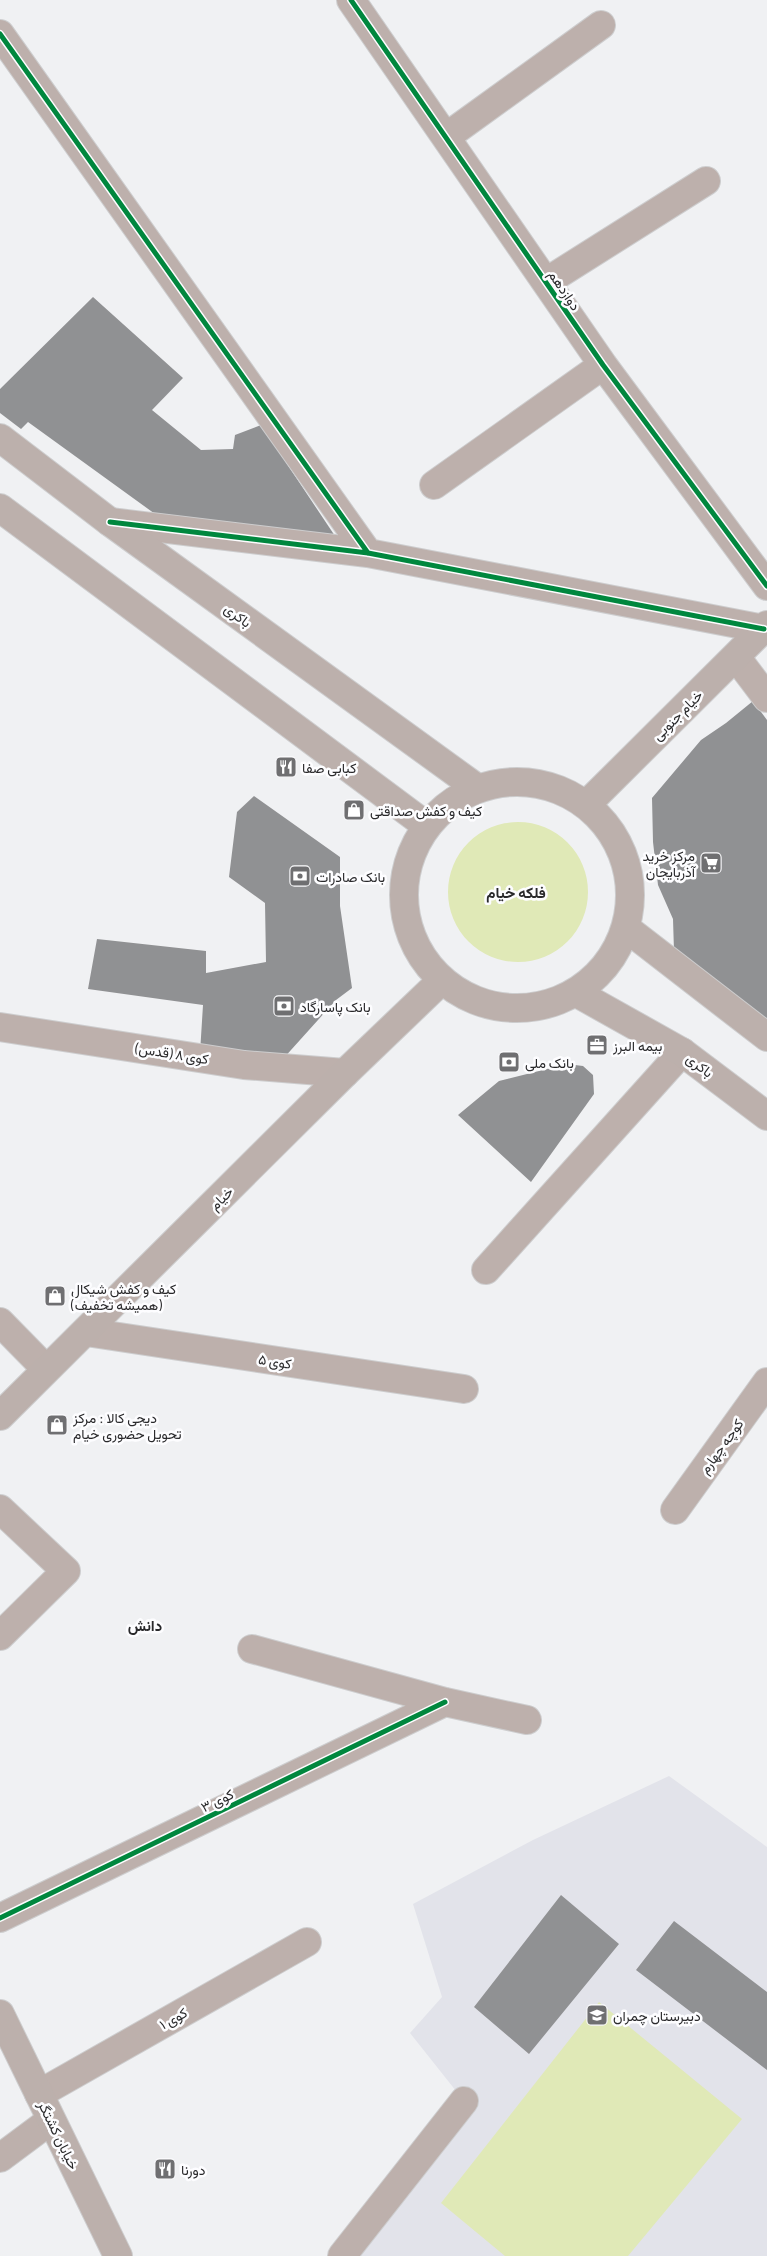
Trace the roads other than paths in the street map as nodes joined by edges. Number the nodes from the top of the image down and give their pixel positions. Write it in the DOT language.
graph roads {
  1 [pos="351,0"];
  2 [pos="601,25"];
  3 [pos="0,34"];
  4 [pos="446,137"];
  5 [pos="706,181"];
  6 [pos="546,282"];
  7 [pos="603,365"];
  8 [pos="0,438"];
  9 [pos="434,485"];
  10 [pos="0,508"];
  11 [pos="110,522"];
  12 [pos="368,553"];
  13 [pos="767,586"];
  14 [pos="765,627"];
  15 [pos="736,657"];
  16 [pos="767,698"];
  17 [pos="477,788"];
  18 [pos="586,805"];
  19 [pos="427,826"];
  20 [pos="626,928"];
  21 [pos="442,980"];
  22 [pos="575,992"];
  23 [pos="0,1027"];
  24 [pos="767,1037"];
  25 [pos="682,1052"];
  26 [pos="345,1073"];
  27 [pos="767,1116"];
  28 [pos="486,1270"];
  29 [pos="0,1322"];
  30 [pos="86,1332"];
  31 [pos="46,1369"];
  32 [pos="767,1382"];
  33 [pos="464,1389"];
  34 [pos="0,1416"];
  35 [pos="0,1509"];
  36 [pos="675,1510"];
  37 [pos="0,1636"];
  38 [pos="252,1649"];
  39 [pos="444,1702"];
  40 [pos="527,1720"];
  41 [pos="0,1918"];
  42 [pos="307,1942"];
  43 [pos="0,2014"];
  44 [pos="39,2094"];
  45 [pos="464,2101"];
  46 [pos="51,2120"];
  47 [pos="0,2158"];
  48 [pos="118,2256"];
  49 [pos="342,2256"];
  1 -- 4 [label="street, دوازدهم"];
  2 -- 4 [label="street"];
  3 -- 12 [label="street"];
  4 -- 6 [label="street, دوازدهم"];
  5 -- 6 [label="street"];
  6 -- 7 [label="street, دوازدهم"];
  7 -- 9 [label="street"];
  7 -- 13 [label="street, دوازدهم"];
  8 -- 11 [label="main road, باکری"];
  10 -- 19 [label="main road"];
  11 -- 12 [label="street"];
  11 -- 17 [label="main road, باکری"];
  12 -- 14 [label="street"];
  14 -- 15 [label="main road, خیام جنوبی"];
  15 -- 16 [label="street"];
  15 -- 18 [label="main road, خیام جنوبی"];
  17 -- 18 [label="main road"];
  17 -- 19 [label="main road"];
  18 -- 20 [label="main road"];
  19 -- 21 [label="main road"];
  20 -- 22 [label="main road"];
  20 -- 24 [label="main road"];
  21 -- 22 [label="main road"];
  21 -- 26 [label="main road, خیام"];
  22 -- 25 [label="main road, باکری"];
  23 -- 26 [label="street, کوی ۸ (قدس)"];
  25 -- 27 [label="main road, باکری"];
  25 -- 28 [label="street"];
  26 -- 30 [label="main road, خیام"];
  29 -- 31 [label="street"];
  30 -- 31 [label="main road, خیام"];
  30 -- 33 [label="street, کوی ۵"];
  31 -- 34 [label="main road, خیام"];
  32 -- 36 [label="street, کوچه چهارم"];
  35 -- 37 [label="street"];
  38 -- 39 [label="street"];
  39 -- 40 [label="street"];
  39 -- 41 [label="street, کوی ۳"];
  42 -- 44 [label="street, کوی ۱"];
  43 -- 44 [label="main road, خیابان کشتگر"];
  44 -- 46 [label="main road, خیابان کشتگر"];
  45 -- 49 [label="street"];
  46 -- 47 [label="street"];
  46 -- 48 [label="main road, خیابان کشتگر"];
}
